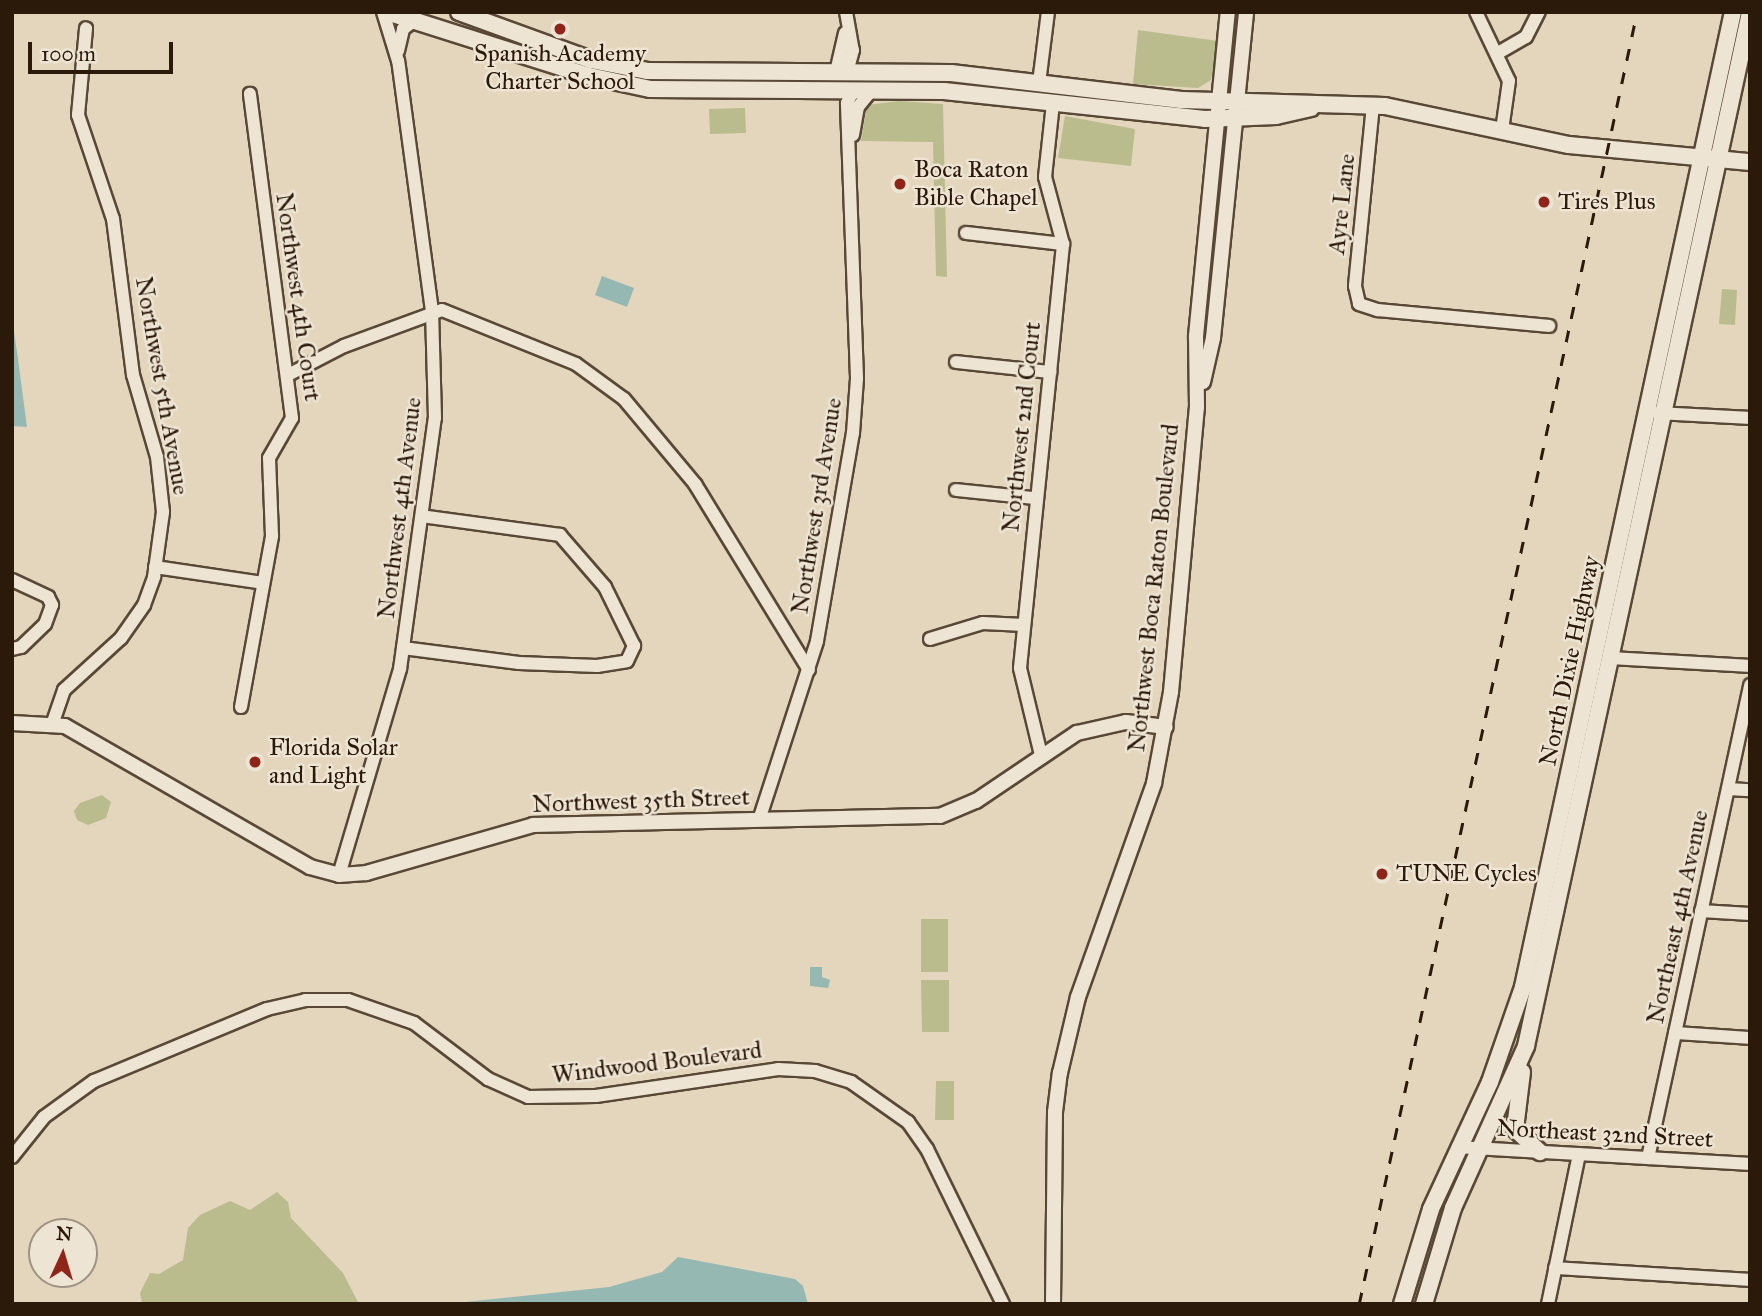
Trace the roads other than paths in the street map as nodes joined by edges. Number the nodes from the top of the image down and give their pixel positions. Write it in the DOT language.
graph roads {
  1 [pos="385,12"];
  2 [pos="459,12"];
  3 [pos="846,12"];
  4 [pos="1048,12"];
  5 [pos="1228,12"];
  6 [pos="1246,12"];
  7 [pos="1476,12"];
  8 [pos="1539,12"];
  9 [pos="1733,12"];
  10 [pos="1750,13"];
  11 [pos="417,19"];
  12 [pos="86,27"];
  13 [pos="1498,53"];
  14 [pos="397,55"];
  15 [pos="733,72"];
  16 [pos="841,72"];
  17 [pos="954,73"];
  18 [pos="1039,83"];
  19 [pos="640,88"];
  20 [pos="746,91"];
  21 [pos="853,91"];
  22 [pos="871,91"];
  23 [pos="250,94"];
  24 [pos="1220,102"];
  25 [pos="1238,102"];
  26 [pos="1053,103"];
  27 [pos="1330,104"];
  28 [pos="1373,105"];
  29 [pos="1218,119"];
  30 [pos="1236,119"];
  31 [pos="1502,130"];
  32 [pos="851,146"];
  33 [pos="1701,158"];
  34 [pos="1718,160"];
  35 [pos="1750,162"];
  36 [pos="965,233"];
  37 [pos="1063,244"];
  38 [pos="432,311"];
  39 [pos="1549,326"];
  40 [pos="956,362"];
  41 [pos="1050,372"];
  42 [pos="288,375"];
  43 [pos="1197,407"];
  44 [pos="1647,412"];
  45 [pos="1664,413"];
  46 [pos="1750,418"];
  47 [pos="956,490"];
  48 [pos="1034,498"];
  49 [pos="422,516"];
  50 [pos="155,567"];
  51 [pos="12,580"];
  52 [pos="263,583"];
  53 [pos="1024,625"];
  54 [pos="930,639"];
  55 [pos="403,648"];
  56 [pos="13,649"];
  57 [pos="1612,658"];
  58 [pos="1750,666"];
  59 [pos="809,670"];
  60 [pos="1750,685"];
  61 [pos="241,707"];
  62 [pos="52,722"];
  63 [pos="12,723"];
  64 [pos="1166,727"];
  65 [pos="1041,755"];
  66 [pos="1728,789"];
  67 [pos="1750,790"];
  68 [pos="759,820"];
  69 [pos="339,875"];
  70 [pos="1701,911"];
  71 [pos="1750,914"];
  72 [pos="1675,1033"];
  73 [pos="1750,1038"];
  74 [pos="1526,1046"];
  75 [pos="1458,1147"];
  76 [pos="1479,1148"];
  77 [pos="1540,1152"];
  78 [pos="1579,1154"];
  79 [pos="12,1157"];
  80 [pos="1648,1158"];
  81 [pos="1750,1164"];
  82 [pos="1555,1268"];
  83 [pos="1750,1280"];
  84 [pos="1003,1304"];
  85 [pos="1053,1304"];
  86 [pos="1402,1304"];
  87 [pos="1424,1304"];
  88 [pos="1548,1304"];
  1 -- 11 [label="main road"];
  1 -- 14 [label="street, Northwest 4th Avenue"];
  2 -- 15 [label="main road"];
  3 -- 16 [label="street"];
  4 -- 18 [label="street"];
  5 -- 24 [label="street, Northwest Boca Raton Boulevard"];
  6 -- 25 [label="street, Northwest Boca Raton Boulevard"];
  7 -- 13 [label="street"];
  8 -- 13 [label="street"];
  9 -- 33 [label="main road, North Dixie Highway"];
  10 -- 34 [label="main road, North Dixie Highway"];
  11 -- 14 [label="street"];
  11 -- 19 [label="main road"];
  12 -- 50 [label="street, Northwest 5th Avenue"];
  13 -- 31 [label="street"];
  14 -- 38 [label="street, Northwest 4th Avenue"];
  15 -- 16 [label="main road"];
  15 -- 19 [label="main road"];
  16 -- 17 [label="main road"];
  16 -- 20 [label="main road"];
  17 -- 18 [label="main road"];
  17 -- 21 [label="main road"];
  18 -- 24 [label="main road"];
  19 -- 20 [label="main road"];
  20 -- 21 [label="main road"];
  21 -- 22 [label="main road"];
  21 -- 32 [label="street, Northwest 3rd Avenue"];
  22 -- 26 [label="main road"];
  22 -- 32 [label="street, Northwest 3rd Avenue"];
  23 -- 42 [label="street, Northwest 4th Court"];
  24 -- 25 [label="main road"];
  24 -- 29 [label="street, Northwest Boca Raton Boulevard"];
  25 -- 27 [label="main road"];
  25 -- 30 [label="street, Northwest Boca Raton Boulevard"];
  26 -- 29 [label="main road"];
  26 -- 37 [label="street, Northwest 2nd Court"];
  27 -- 28 [label="main road"];
  27 -- 30 [label="main road"];
  28 -- 31 [label="main road"];
  28 -- 39 [label="street, Ayre Lane"];
  29 -- 30 [label="main road"];
  29 -- 43 [label="street, Northwest Boca Raton Boulevard"];
  30 -- 43 [label="street, Northwest Boca Raton Boulevard"];
  31 -- 33 [label="main road"];
  32 -- 59 [label="street, Northwest 3rd Avenue"];
  33 -- 34 [label="main road"];
  33 -- 44 [label="main road, North Dixie Highway"];
  34 -- 35 [label="main road"];
  34 -- 45 [label="main road, North Dixie Highway"];
  36 -- 37 [label="street"];
  37 -- 41 [label="street, Northwest 2nd Court"];
  38 -- 42 [label="street"];
  38 -- 49 [label="street, Northwest 4th Avenue"];
  38 -- 59 [label="street"];
  40 -- 41 [label="street"];
  41 -- 48 [label="street, Northwest 2nd Court"];
  42 -- 52 [label="street, Northwest 4th Court"];
  43 -- 64 [label="street, Northwest Boca Raton Boulevard"];
  44 -- 45 [label="street"];
  44 -- 75 [label="main road, North Dixie Highway"];
  45 -- 46 [label="street"];
  45 -- 57 [label="main road, North Dixie Highway"];
  47 -- 48 [label="street"];
  48 -- 53 [label="street, Northwest 2nd Court"];
  49 -- 55 [label="street, Northwest 4th Avenue"];
  49 -- 55 [label="street"];
  50 -- 52 [label="street"];
  50 -- 62 [label="street, Northwest 5th Avenue"];
  51 -- 56 [label="street"];
  52 -- 61 [label="street, Northwest 4th Court"];
  53 -- 54 [label="street"];
  53 -- 65 [label="street, Northwest 2nd Court"];
  55 -- 69 [label="street, Northwest 4th Avenue"];
  57 -- 58 [label="street"];
  57 -- 74 [label="main road, North Dixie Highway"];
  59 -- 68 [label="street, Northwest 3rd Avenue"];
  60 -- 66 [label="street, Northeast 4th Avenue"];
  62 -- 63 [label="street, Northwest 35th Street"];
  62 -- 69 [label="street, Northwest 35th Street"];
  64 -- 65 [label="street, Northwest 35th Street"];
  64 -- 85 [label="street, Northwest Boca Raton Boulevard"];
  65 -- 68 [label="street, Northwest 35th Street"];
  66 -- 67 [label="street"];
  66 -- 70 [label="street, Northeast 4th Avenue"];
  68 -- 69 [label="street, Northwest 35th Street"];
  70 -- 71 [label="street"];
  70 -- 72 [label="street, Northeast 4th Avenue"];
  72 -- 73 [label="street"];
  72 -- 80 [label="street, Northeast 4th Avenue"];
  74 -- 76 [label="main road, North Dixie Highway"];
  74 -- 77 [label="main road"];
  75 -- 76 [label="street, Northeast 32nd Street"];
  75 -- 86 [label="main road, North Dixie Highway"];
  76 -- 77 [label="street, Northeast 32nd Street"];
  76 -- 87 [label="main road, North Dixie Highway"];
  77 -- 78 [label="street, Northeast 32nd Street"];
  78 -- 80 [label="street, Northeast 32nd Street"];
  78 -- 82 [label="street"];
  79 -- 84 [label="street, Windwood Boulevard"];
  80 -- 81 [label="street, Northeast 32nd Street"];
  82 -- 83 [label="street"];
  82 -- 88 [label="street"];
}
